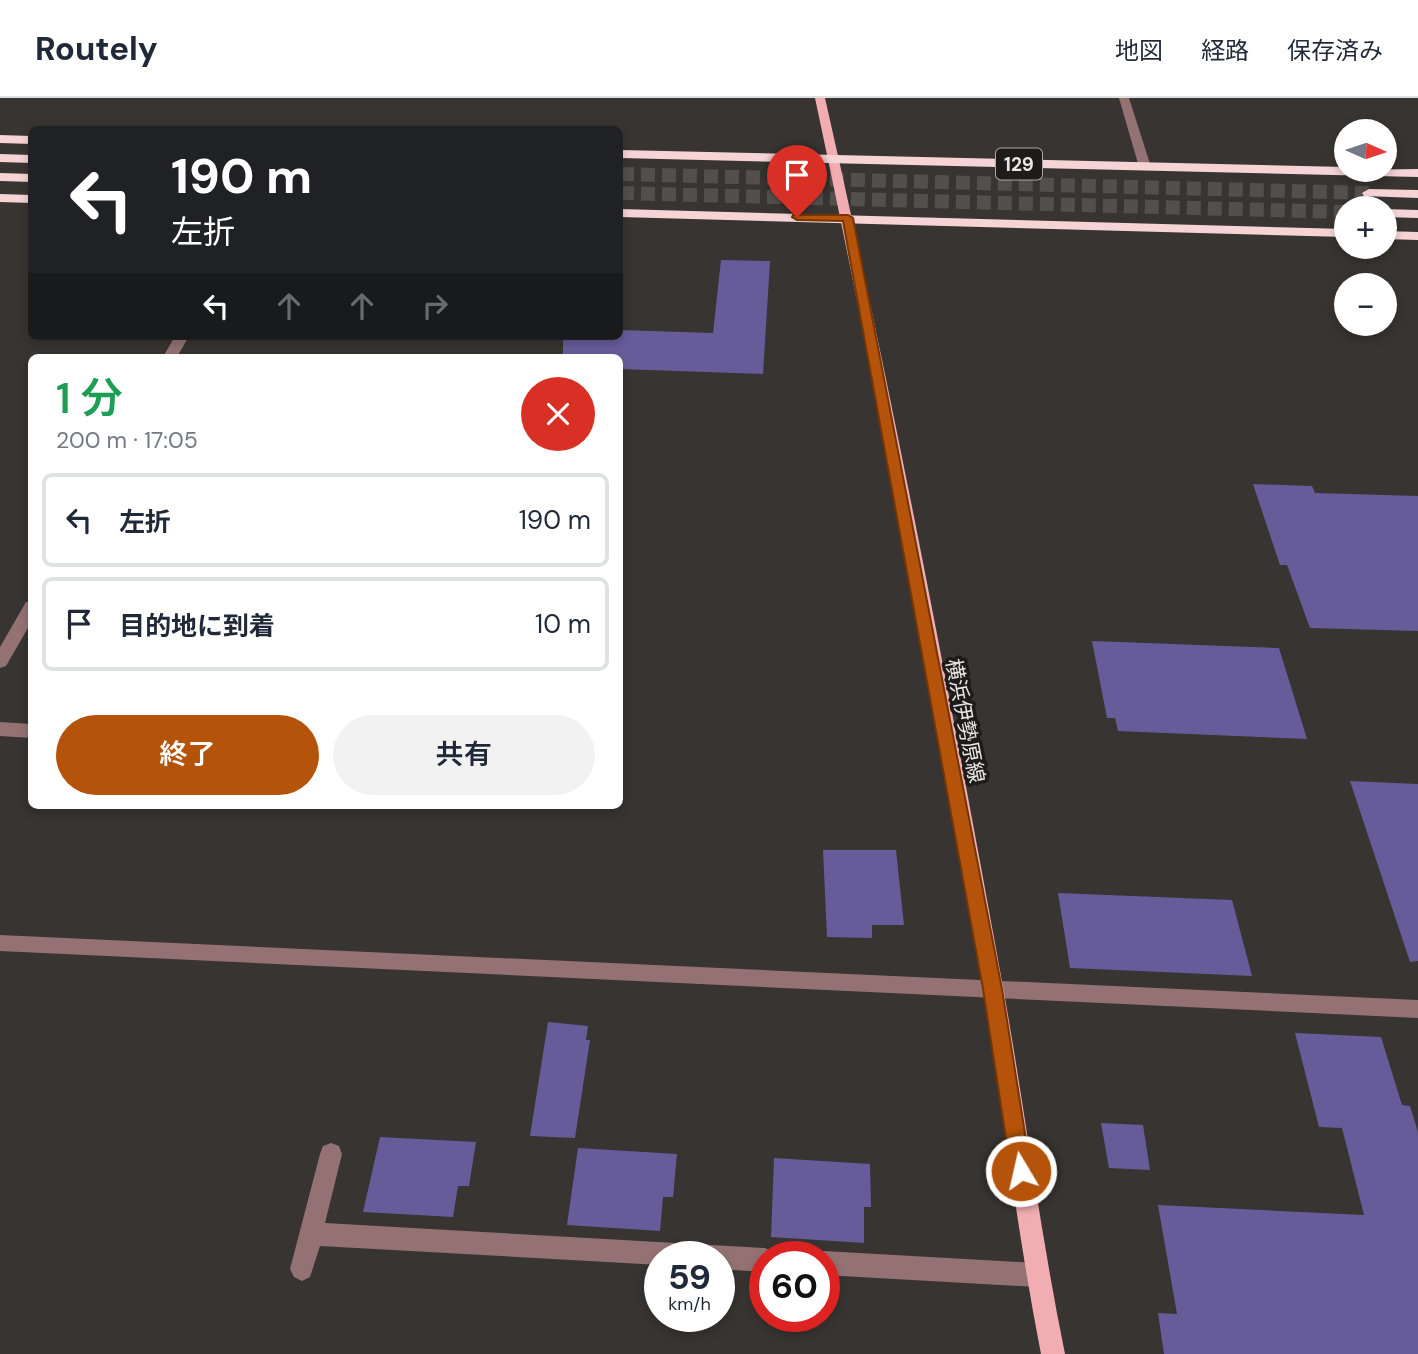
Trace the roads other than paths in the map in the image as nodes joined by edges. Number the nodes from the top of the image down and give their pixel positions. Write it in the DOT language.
graph roads {
  1 [pos="820,98"];
  2 [pos="1124,98"];
  3 [pos="0,139"];
  4 [pos="28,140"];
  5 [pos="623,154"];
  6 [pos="0,158"];
  7 [pos="28,159"];
  8 [pos="834,159"];
  9 [pos="1145,167"];
  10 [pos="1418,173"];
  11 [pos="0,177"];
  12 [pos="28,178"];
  13 [pos="1369,193"];
  14 [pos="1418,194"];
  15 [pos="0,198"];
  16 [pos="28,199"];
  17 [pos="623,213"];
  18 [pos="1397,213"];
  19 [pos="1418,214"];
  20 [pos="848,218"];
  21 [pos="1334,233"];
  22 [pos="1397,235"];
  23 [pos="1418,236"];
  24 [pos="28,613"];
  25 [pos="0,662"];
  26 [pos="0,729"];
  27 [pos="28,731"];
  28 [pos="0,943"];
  29 [pos="993,989"];
  30 [pos="1418,1009"];
  31 [pos="331,1154"];
  32 [pos="311,1234"];
  33 [pos="644,1252"];
  34 [pos="840,1264"];
  35 [pos="302,1269"];
  36 [pos="1037,1275"];
  37 [pos="1053,1354"];
  1 -- 8 [label="main road, 横浜伊勢原線"];
  2 -- 9 [label="street"];
  3 -- 4 [label="highway"];
  5 -- 8 [label="highway, 129"];
  6 -- 7 [label="highway"];
  8 -- 9 [label="highway, 129"];
  8 -- 20 [label="main road, 横浜伊勢原線"];
  9 -- 10 [label="highway, 129"];
  11 -- 12 [label="highway"];
  13 -- 14 [label="highway"];
  15 -- 16 [label="highway"];
  17 -- 20 [label="highway"];
  18 -- 19 [label="highway"];
  20 -- 21 [label="highway"];
  20 -- 29 [label="main road, 横浜伊勢原線"];
  22 -- 23 [label="highway"];
  24 -- 25 [label="street"];
  26 -- 27 [label="street"];
  28 -- 29 [label="street"];
  29 -- 30 [label="street"];
  29 -- 36 [label="main road, 横浜伊勢原線"];
  31 -- 32 [label="street"];
  32 -- 33 [label="street"];
  32 -- 35 [label="street"];
  34 -- 36 [label="street"];
  36 -- 37 [label="main road, 横浜伊勢原線"];
}
